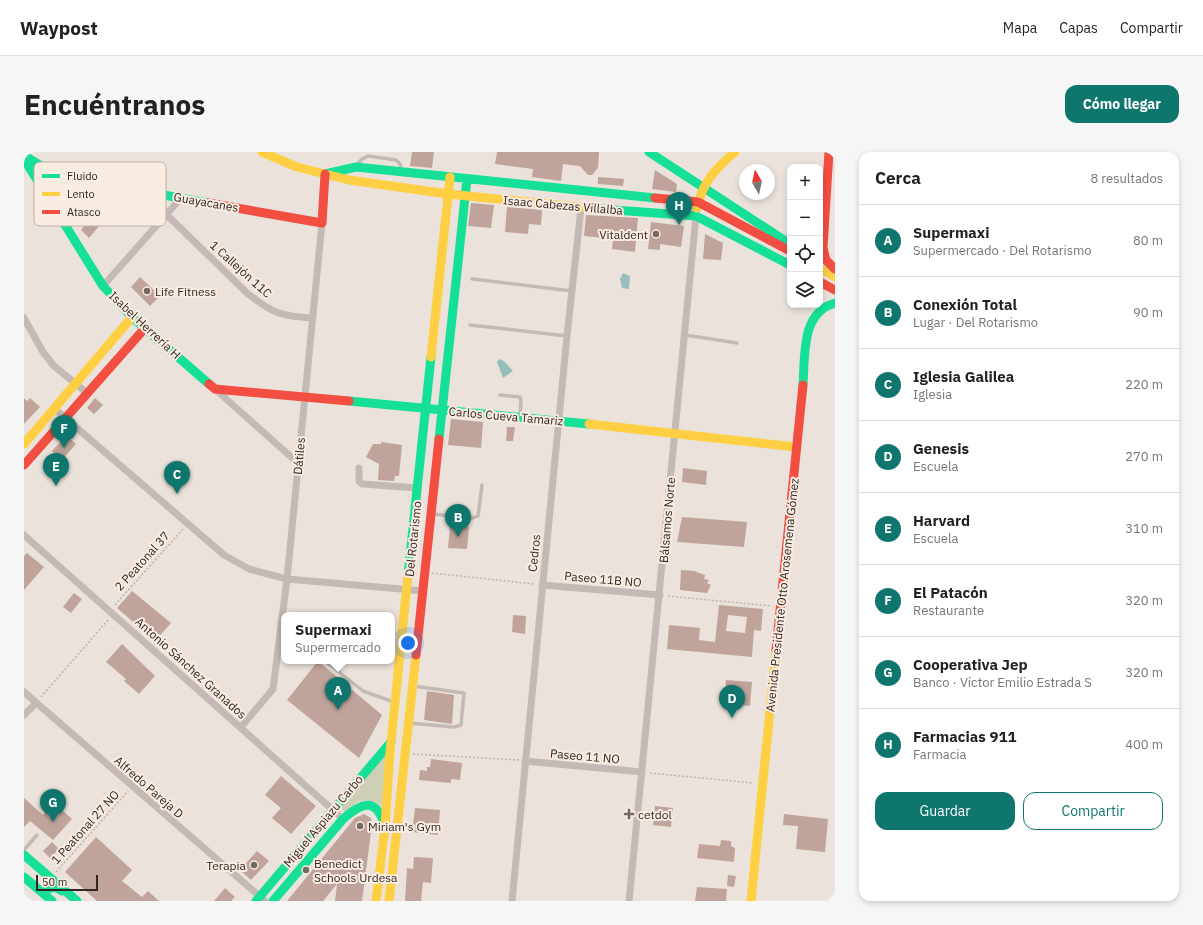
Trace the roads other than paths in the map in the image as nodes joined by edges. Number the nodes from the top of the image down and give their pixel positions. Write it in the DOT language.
graph roads {
  1 [pos="262,152"];
  2 [pos="649,152"];
  3 [pos="735,152"];
  4 [pos="829,152"];
  5 [pos="24,157"];
  6 [pos="34,163"];
  7 [pos="34,174"];
  8 [pos="325,174"];
  9 [pos="450,177"];
  10 [pos="467,179"];
  11 [pos="702,186"];
  12 [pos="448,194"];
  13 [pos="166,195"];
  14 [pos="465,196"];
  15 [pos="181,198"];
  16 [pos="698,202"];
  17 [pos="581,208"];
  18 [pos="166,214"];
  19 [pos="696,216"];
  20 [pos="322,223"];
  21 [pos="66,226"];
  22 [pos="156,226"];
  23 [pos="787,242"];
  24 [pos="787,249"];
  25 [pos="787,263"];
  26 [pos="835,269"];
  27 [pos="823,270"];
  28 [pos="835,277"];
  29 [pos="472,279"];
  30 [pos="823,284"];
  31 [pos="103,286"];
  32 [pos="835,290"];
  33 [pos="572,291"];
  34 [pos="835,303"];
  35 [pos="132,317"];
  36 [pos="24,318"];
  37 [pos="312,318"];
  38 [pos="470,325"];
  39 [pos="145,328"];
  40 [pos="685,335"];
  41 [pos="567,336"];
  42 [pos="737,343"];
  43 [pos="76,385"];
  44 [pos="215,389"];
  45 [pos="87,393"];
  46 [pos="500,395"];
  47 [pos="305,397"];
  48 [pos="55,409"];
  49 [pos="427,409"];
  50 [pos="442,410"];
  51 [pos="520,417"];
  52 [pos="65,418"];
  53 [pos="558,420"];
  54 [pos="675,434"];
  55 [pos="24,444"];
  56 [pos="796,447"];
  57 [pos="37,450"];
  58 [pos="299,464"];
  59 [pos="24,465"];
  60 [pos="359,468"];
  61 [pos="482,485"];
  62 [pos="418,488"];
  63 [pos="431,513"];
  64 [pos="24,535"];
  65 [pos="287,579"];
  66 [pos="542,585"];
  67 [pos="407,589"];
  68 [pos="422,591"];
  69 [pos="660,595"];
  70 [pos="284,612"];
  71 [pos="281,653"];
  72 [pos="328,664"];
  73 [pos="412,686"];
  74 [pos="24,692"];
  75 [pos="395,702"];
  76 [pos="36,703"];
  77 [pos="24,715"];
  78 [pos="408,723"];
  79 [pos="241,727"];
  80 [pos="391,742"];
  81 [pos="525,761"];
  82 [pos="642,772"];
  83 [pos="333,810"];
  84 [pos="343,819"];
  85 [pos="385,827"];
  86 [pos="37,835"];
  87 [pos="24,850"];
  88 [pos="24,854"];
  89 [pos="24,876"];
  90 [pos="50,877"];
  91 [pos="44,897"];
  92 [pos="260,900"];
  93 [pos="52,901"];
  94 [pos="76,901"];
  95 [pos="273,901"];
  96 [pos="376,901"];
  97 [pos="389,901"];
  98 [pos="512,901"];
  99 [pos="629,901"];
  100 [pos="751,901"];
  1 -- 8 [label="street, Isaac Cabezas Villalba"];
  2 -- 11 [label="street"];
  3 -- 11 [label="street, Bálsamos Norte"];
  4 -- 26 [label="street"];
  5 -- 6 [label="street, Guayacanes"];
  5 -- 7 [label="street, Isabel Herrería H"];
  8 -- 9 [label="street, Isaac Cabezas Villalba"];
  8 -- 12 [label="street, Isaac Cabezas Villalba"];
  8 -- 20 [label="street, Dátiles"];
  9 -- 10 [label="street, Isaac Cabezas Villalba"];
  9 -- 12 [label="street, Del Rotarismo"];
  10 -- 14 [label="street, Del Rotarismo"];
  10 -- 16 [label="street, Isaac Cabezas Villalba"];
  11 -- 16 [label="street, Bálsamos Norte"];
  11 -- 23 [label="street"];
  12 -- 14 [label="street, Isaac Cabezas Villalba"];
  12 -- 49 [label="street, Del Rotarismo"];
  13 -- 15 [label="street, Guayacanes"];
  14 -- 17 [label="street, Isaac Cabezas Villalba"];
  14 -- 50 [label="street, Del Rotarismo"];
  15 -- 18 [label="street"];
  15 -- 20 [label="street, Guayacanes"];
  16 -- 19 [label="street, Bálsamos Norte"];
  16 -- 24 [label="street, Isaac Cabezas Villalba"];
  17 -- 19 [label="street, Isaac Cabezas Villalba"];
  17 -- 33 [label="street, Cedros"];
  18 -- 37 [label="street, 1 Callejón 11C"];
  19 -- 25 [label="street, Isaac Cabezas Villalba"];
  19 -- 40 [label="street, Bálsamos Norte"];
  20 -- 37 [label="street, Dátiles"];
  21 -- 31 [label="street, Isabel Herrería H"];
  22 -- 31 [label="street"];
  27 -- 28 [label="street"];
  29 -- 33 [label="lane"];
  30 -- 32 [label="street"];
  31 -- 35 [label="street, Isabel Herrería H"];
  33 -- 41 [label="street, Cedros"];
  34 -- 56 [label="street, Avenida Presidente Otto Arosemena Gómez"];
  35 -- 39 [label="street, Isabel Herrería H"];
  35 -- 43 [label="street"];
  36 -- 43 [label="street"];
  37 -- 47 [label="street, Dátiles"];
  38 -- 41 [label="lane"];
  39 -- 44 [label="street, Isabel Herrería H"];
  39 -- 45 [label="street"];
  40 -- 42 [label="lane"];
  40 -- 54 [label="street, Bálsamos Norte"];
  41 -- 53 [label="street, Cedros"];
  43 -- 45 [label="street"];
  43 -- 48 [label="street"];
  44 -- 47 [label="street, Carlos Cueva Tamariz"];
  44 -- 58 [label="street, Isabel Herrería H"];
  45 -- 52 [label="street"];
  46 -- 51 [label="lane"];
  47 -- 49 [label="street, Carlos Cueva Tamariz"];
  47 -- 58 [label="street, Dátiles"];
  48 -- 52 [label="street"];
  48 -- 55 [label="street"];
  49 -- 50 [label="street, Carlos Cueva Tamariz"];
  49 -- 62 [label="street, Del Rotarismo"];
  50 -- 51 [label="street, Carlos Cueva Tamariz"];
  50 -- 63 [label="street, Del Rotarismo"];
  51 -- 53 [label="street, Carlos Cueva Tamariz"];
  52 -- 57 [label="street"];
  52 -- 65 [label="street"];
  53 -- 54 [label="street, Carlos Cueva Tamariz"];
  53 -- 66 [label="street, Cedros"];
  54 -- 56 [label="street, Carlos Cueva Tamariz"];
  54 -- 69 [label="street, Bálsamos Norte"];
  55 -- 57 [label="street"];
  56 -- 100 [label="street, Avenida Presidente Otto Arosemena Gómez"];
  57 -- 59 [label="street"];
  58 -- 65 [label="street, Dátiles"];
  60 -- 62 [label="street"];
  61 -- 63 [label="lane"];
  62 -- 67 [label="street, Del Rotarismo"];
  63 -- 68 [label="street, Del Rotarismo"];
  64 -- 79 [label="street, Antonio Sánchez Granados"];
  65 -- 67 [label="street"];
  65 -- 70 [label="street, Dátiles"];
  66 -- 69 [label="street, Paseo 11B NO"];
  66 -- 81 [label="street, Cedros"];
  67 -- 68 [label="street"];
  67 -- 75 [label="street, Del Rotarismo"];
  68 -- 73 [label="street, Del Rotarismo"];
  69 -- 82 [label="street, Bálsamos Norte"];
  71 -- 79 [label="street, Dátiles"];
  72 -- 75 [label="lane"];
  73 -- 78 [label="street, Del Rotarismo"];
  73 -- 78 [label="lane"];
  74 -- 76 [label="street, Alfredo Pareja D"];
  75 -- 80 [label="street, Del Rotarismo"];
  76 -- 77 [label="street"];
  76 -- 92 [label="street, Alfredo Pareja D"];
  78 -- 97 [label="street, Del Rotarismo"];
  79 -- 83 [label="street, Antonio Sánchez Granados"];
  80 -- 83 [label="street, Miguel Aspiazu Carbo"];
  80 -- 85 [label="street, Del Rotarismo"];
  81 -- 82 [label="street, Paseo 11 NO"];
  81 -- 98 [label="street, Cedros"];
  82 -- 99 [label="street, Bálsamos Norte"];
  83 -- 84 [label="street, Antonio Sánchez Granados"];
  83 -- 92 [label="street, Miguel Aspiazu Carbo"];
  84 -- 85 [label="street, Miguel Aspiazu Carbo"];
  84 -- 95 [label="street, Miguel Aspiazu Carbo"];
  85 -- 96 [label="street, Del Rotarismo"];
  86 -- 87 [label="lane"];
  88 -- 90 [label="street"];
  89 -- 90 [label="street"];
  89 -- 91 [label="street"];
  90 -- 94 [label="street"];
  91 -- 93 [label="street"];
  91 -- 94 [label="street"];
}
